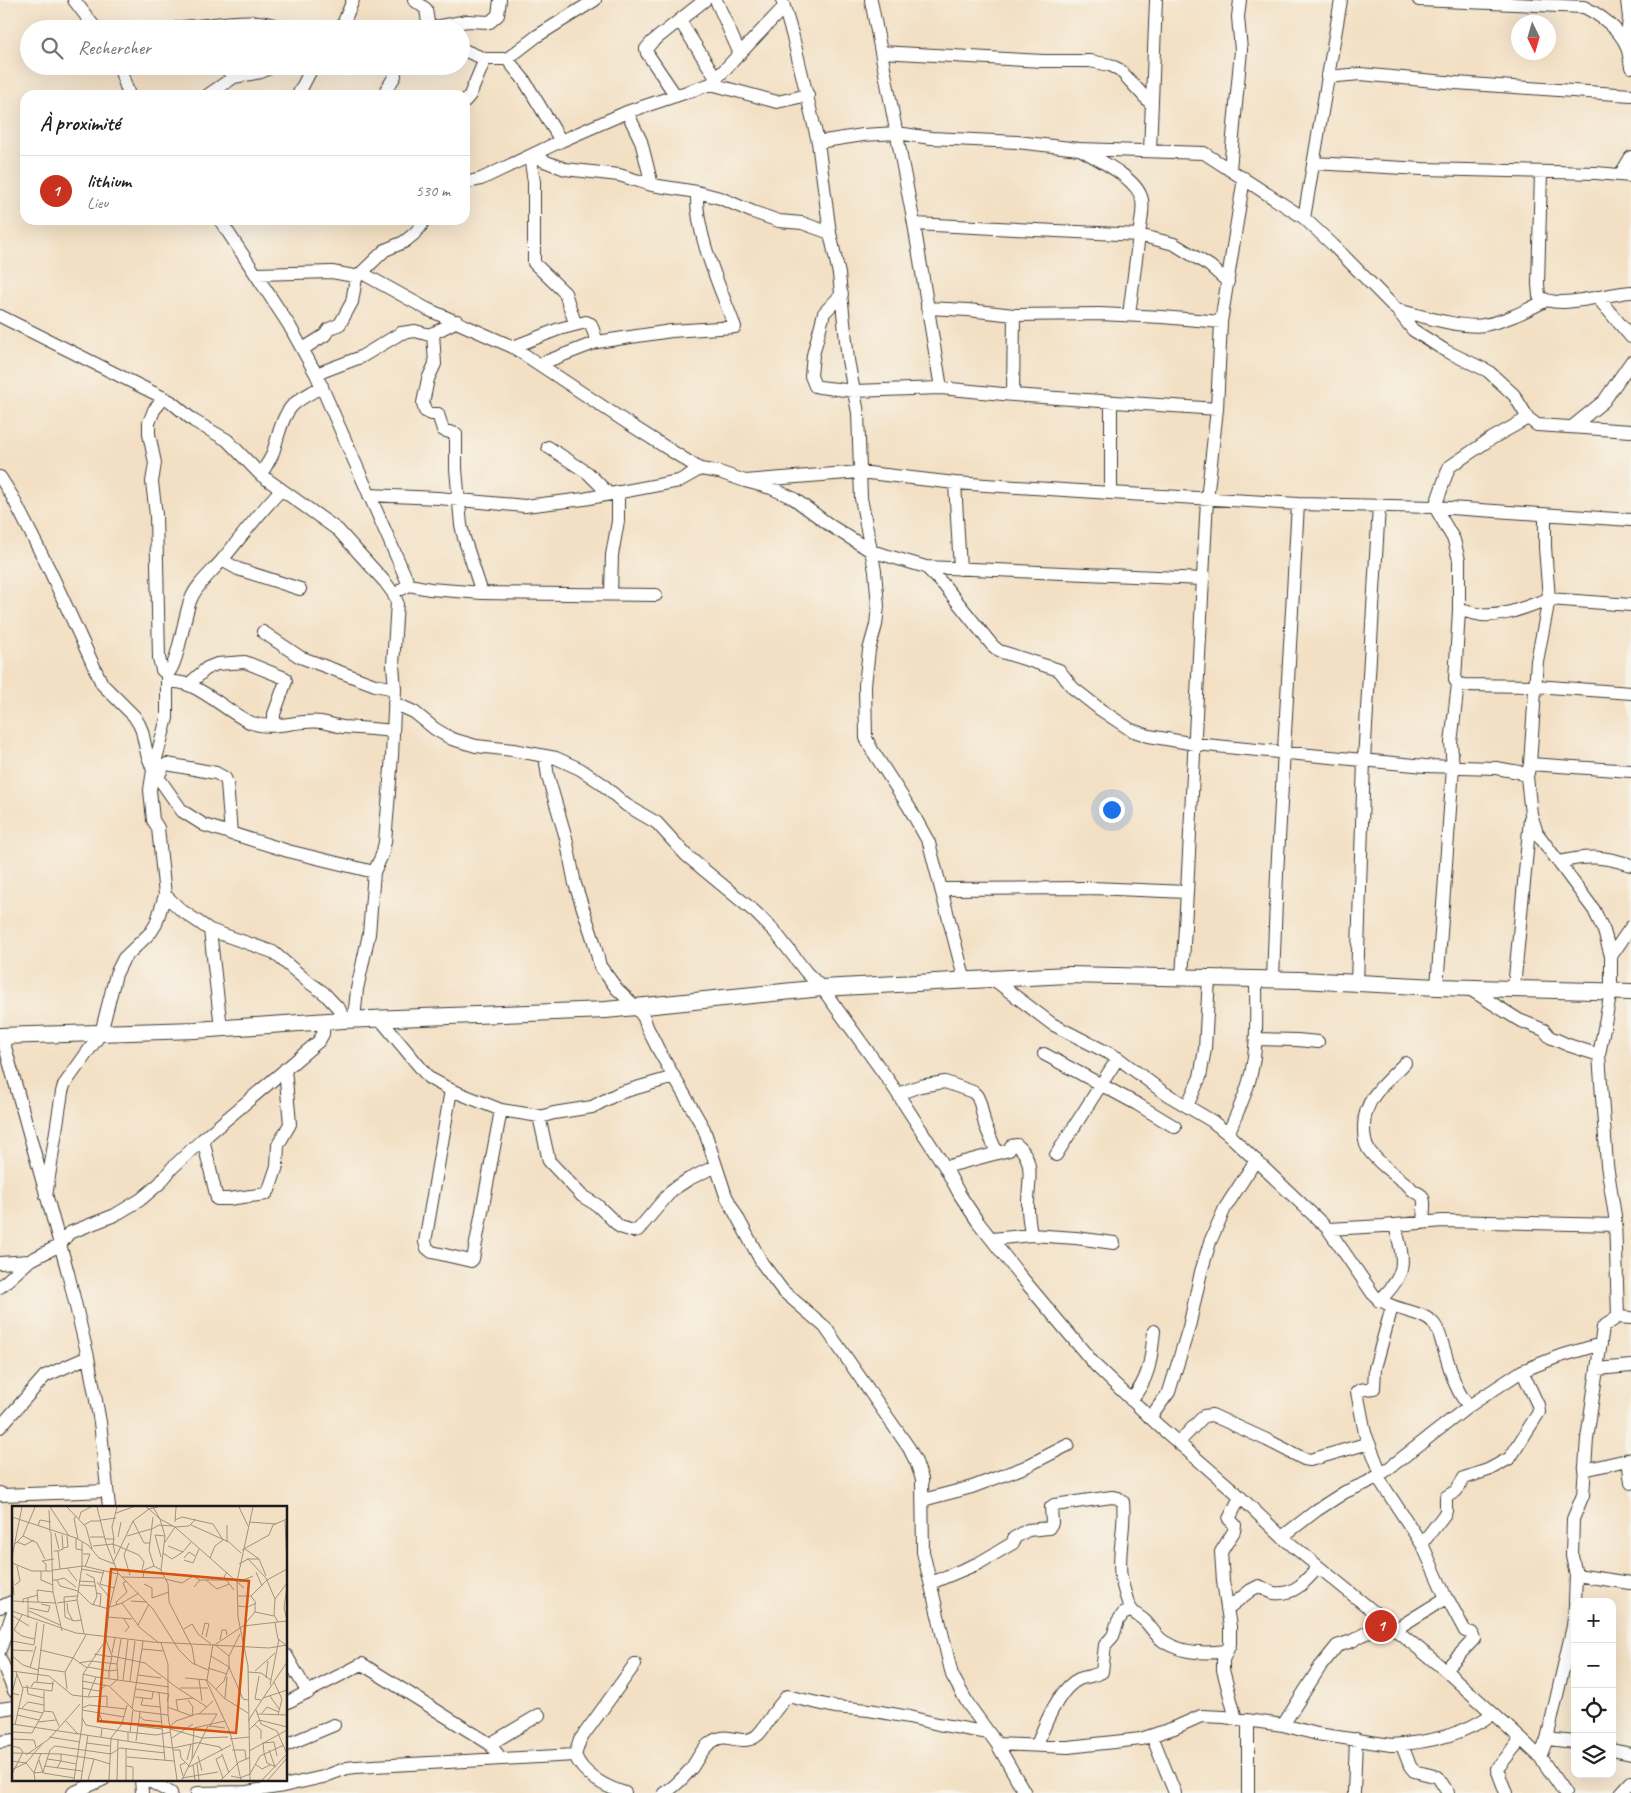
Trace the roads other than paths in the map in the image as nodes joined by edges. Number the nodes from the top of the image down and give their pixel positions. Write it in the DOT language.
graph roads {
  1 [pos="73,0"];
  2 [pos="353,0"];
  3 [pos="414,0"];
  4 [pos="500,0"];
  5 [pos="595,0"];
  6 [pos="705,0"];
  7 [pos="716,0"];
  8 [pos="871,0"];
  9 [pos="1156,0"];
  10 [pos="1240,0"];
  11 [pos="1341,0"];
  12 [pos="1419,0"];
  13 [pos="1627,0"];
  14 [pos="783,3"];
  15 [pos="430,5"];
  16 [pos="89,20"];
  17 [pos="345,20"];
  18 [pos="429,20"];
  19 [pos="680,21"];
  20 [pos="470,22"];
  21 [pos="1626,46"];
  22 [pos="881,52"];
  23 [pos="470,53"];
  24 [pos="740,54"];
  25 [pos="485,59"];
  26 [pos="507,59"];
  27 [pos="1631,67"];
  28 [pos="122,75"];
  29 [pos="231,75"];
  30 [pos="248,75"];
  31 [pos="308,75"];
  32 [pos="395,75"];
  33 [pos="1327,77"];
  34 [pos="234,78"];
  35 [pos="713,81"];
  36 [pos="127,90"];
  37 [pos="221,90"];
  38 [pos="301,90"];
  39 [pos="386,90"];
  40 [pos="470,95"];
  41 [pos="808,95"];
  42 [pos="1631,95"];
  43 [pos="676,96"];
  44 [pos="1152,105"];
  45 [pos="627,112"];
  46 [pos="897,133"];
  47 [pos="562,140"];
  48 [pos="818,142"];
  49 [pos="1079,149"];
  50 [pos="1150,151"];
  51 [pos="533,155"];
  52 [pos="1631,157"];
  53 [pos="1313,163"];
  54 [pos="1230,169"];
  55 [pos="1541,172"];
  56 [pos="1626,176"];
  57 [pos="1244,178"];
  58 [pos="470,182"];
  59 [pos="652,185"];
  60 [pos="697,192"];
  61 [pos="1304,218"];
  62 [pos="914,224"];
  63 [pos="223,225"];
  64 [pos="421,225"];
  65 [pos="830,233"];
  66 [pos="1140,235"];
  67 [pos="256,274"];
  68 [pos="359,275"];
  69 [pos="1228,282"];
  70 [pos="1631,292"];
  71 [pos="842,294"];
  72 [pos="1597,297"];
  73 [pos="1544,301"];
  74 [pos="927,308"];
  75 [pos="1397,310"];
  76 [pos="1014,315"];
  77 [pos="1130,315"];
  78 [pos="0,316"];
  79 [pos="456,321"];
  80 [pos="1222,322"];
  81 [pos="575,323"];
  82 [pos="433,334"];
  83 [pos="1631,338"];
  84 [pos="597,342"];
  85 [pos="513,347"];
  86 [pos="303,349"];
  87 [pos="1631,362"];
  88 [pos="540,364"];
  89 [pos="316,374"];
  90 [pos="322,386"];
  91 [pos="941,388"];
  92 [pos="854,391"];
  93 [pos="1014,395"];
  94 [pos="164,398"];
  95 [pos="1111,402"];
  96 [pos="1217,408"];
  97 [pos="1528,418"];
  98 [pos="1572,427"];
  99 [pos="1631,431"];
  100 [pos="548,447"];
  101 [pos="700,469"];
  102 [pos="860,472"];
  103 [pos="261,475"];
  104 [pos="0,477"];
  105 [pos="745,481"];
  106 [pos="955,483"];
  107 [pos="281,490"];
  108 [pos="613,493"];
  109 [pos="1111,493"];
  110 [pos="369,495"];
  111 [pos="1208,499"];
  112 [pos="458,500"];
  113 [pos="1298,504"];
  114 [pos="1379,506"];
  115 [pos="1435,507"];
  116 [pos="1545,514"];
  117 [pos="1631,520"];
  118 [pos="871,551"];
  119 [pos="222,560"];
  120 [pos="926,567"];
  121 [pos="960,569"];
  122 [pos="1203,579"];
  123 [pos="409,585"];
  124 [pos="300,589"];
  125 [pos="393,593"];
  126 [pos="482,593"];
  127 [pos="611,594"];
  128 [pos="656,595"];
  129 [pos="1549,599"];
  130 [pos="1631,605"];
  131 [pos="1459,610"];
  132 [pos="263,632"];
  133 [pos="168,678"];
  134 [pos="1458,684"];
  135 [pos="188,685"];
  136 [pos="1536,686"];
  137 [pos="395,689"];
  138 [pos="1631,693"];
  139 [pos="394,703"];
  140 [pos="274,725"];
  141 [pos="393,731"];
  142 [pos="1195,744"];
  143 [pos="1284,753"];
  144 [pos="545,756"];
  145 [pos="1364,760"];
  146 [pos="1530,764"];
  147 [pos="1452,768"];
  148 [pos="1631,771"];
  149 [pos="155,773"];
  150 [pos="1527,777"];
  151 [pos="1530,814"];
  152 [pos="230,834"];
  153 [pos="1559,862"];
  154 [pos="1631,865"];
  155 [pos="374,872"];
  156 [pos="942,889"];
  157 [pos="1187,892"];
  158 [pos="165,895"];
  159 [pos="1631,927"];
  160 [pos="210,930"];
  161 [pos="1611,956"];
  162 [pos="1182,978"];
  163 [pos="1209,978"];
  164 [pos="993,979"];
  165 [pos="1256,979"];
  166 [pos="1273,979"];
  167 [pos="965,981"];
  168 [pos="1357,984"];
  169 [pos="1437,987"];
  170 [pos="822,988"];
  171 [pos="1468,988"];
  172 [pos="1514,988"];
  173 [pos="1611,992"];
  174 [pos="1631,992"];
  175 [pos="636,1007"];
  176 [pos="380,1019"];
  177 [pos="349,1020"];
  178 [pos="324,1021"];
  179 [pos="221,1028"];
  180 [pos="101,1033"];
  181 [pos="1,1034"];
  182 [pos="1256,1039"];
  183 [pos="1318,1042"];
  184 [pos="1044,1054"];
  185 [pos="1599,1055"];
  186 [pos="1118,1058"];
  187 [pos="1405,1063"];
  188 [pos="286,1069"];
  189 [pos="674,1076"];
  190 [pos="1102,1085"];
  191 [pos="451,1090"];
  192 [pos="898,1094"];
  193 [pos="1187,1106"];
  194 [pos="501,1110"];
  195 [pos="540,1118"];
  196 [pos="1175,1127"];
  197 [pos="1228,1134"];
  198 [pos="203,1139"];
  199 [pos="997,1153"];
  200 [pos="1056,1155"];
  201 [pos="1256,1160"];
  202 [pos="716,1166"];
  203 [pos="945,1167"];
  204 [pos="46,1196"];
  205 [pos="1423,1222"];
  206 [pos="1396,1225"];
  207 [pos="1616,1225"];
  208 [pos="1328,1229"];
  209 [pos="1031,1235"];
  210 [pos="992,1239"];
  211 [pos="1114,1244"];
  212 [pos="60,1245"];
  213 [pos="29,1261"];
  214 [pos="0,1262"];
  215 [pos="0,1286"];
  216 [pos="1379,1301"];
  217 [pos="1392,1307"];
  218 [pos="1624,1317"];
  219 [pos="1154,1331"];
  220 [pos="1601,1344"];
  221 [pos="88,1357"];
  222 [pos="1631,1366"];
  223 [pos="1597,1369"];
  224 [pos="1522,1371"];
  225 [pos="1131,1400"];
  226 [pos="1469,1406"];
  227 [pos="1150,1418"];
  228 [pos="0,1427"];
  229 [pos="1178,1443"];
  230 [pos="1369,1443"];
  231 [pos="1068,1445"];
  232 [pos="1629,1459"];
  233 [pos="1584,1470"];
  234 [pos="1379,1475"];
  235 [pos="1631,1483"];
  236 [pos="107,1491"];
  237 [pos="0,1493"];
  238 [pos="1240,1497"];
  239 [pos="923,1500"];
  240 [pos="109,1506"];
  241 [pos="1282,1537"];
  242 [pos="1423,1546"];
  243 [pos="1318,1567"];
  244 [pos="1576,1575"];
  245 [pos="931,1583"];
  246 [pos="1631,1584"];
  247 [pos="1446,1598"];
  248 [pos="1575,1598"];
  249 [pos="12,1602"];
  250 [pos="0,1607"];
  251 [pos="1227,1609"];
  252 [pos="1132,1610"];
  253 [pos="12,1615"];
  254 [pos="1383,1618"];
  255 [pos="1396,1630"];
  256 [pos="1571,1635"];
  257 [pos="0,1650"];
  258 [pos="1226,1651"];
  259 [pos="0,1658"];
  260 [pos="288,1658"];
  261 [pos="635,1664"];
  262 [pos="1445,1670"];
  263 [pos="12,1686"];
  264 [pos="308,1693"];
  265 [pos="288,1702"];
  266 [pos="1492,1714"];
  267 [pos="539,1715"];
  268 [pos="1242,1720"];
  269 [pos="334,1725"];
  270 [pos="1283,1725"];
  271 [pos="989,1733"];
  272 [pos="1152,1736"];
  273 [pos="1356,1739"];
  274 [pos="1521,1739"];
  275 [pos="1547,1739"];
  276 [pos="1571,1742"];
  277 [pos="288,1744"];
  278 [pos="490,1744"];
  279 [pos="997,1744"];
  280 [pos="1037,1745"];
  281 [pos="1402,1745"];
  282 [pos="1616,1751"];
  283 [pos="1631,1754"];
  284 [pos="575,1755"];
  285 [pos="1540,1758"];
  286 [pos="501,1759"];
  287 [pos="102,1780"];
  288 [pos="141,1780"];
  289 [pos="148,1780"];
  290 [pos="1631,1782"];
  291 [pos="282,1786"];
  292 [pos="73,1793"];
  293 [pos="142,1793"];
  294 [pos="172,1793"];
  295 [pos="197,1793"];
  296 [pos="625,1793"];
  297 [pos="664,1793"];
  298 [pos="1025,1793"];
  299 [pos="1175,1793"];
  300 [pos="1248,1793"];
  301 [pos="1354,1793"];
  302 [pos="1448,1793"];
  303 [pos="1506,1793"];
  304 [pos="1565,1793"];
  305 [pos="1621,1793"];
  1 -- 16 [label="street"];
  2 -- 17 [label="street"];
  3 -- 15 [label="street"];
  4 -- 20 [label="street"];
  5 -- 26 [label="street"];
  6 -- 19 [label="street"];
  7 -- 24 [label="street"];
  8 -- 22 [label="street"];
  9 -- 44 [label="street"];
  10 -- 54 [label="street"];
  11 -- 33 [label="street"];
  12 -- 21 [label="street"];
  13 -- 21 [label="street"];
  14 -- 24 [label="street"];
  14 -- 41 [label="street"];
  15 -- 18 [label="street"];
  19 -- 35 [label="street"];
  19 -- 43 [label="street"];
  21 -- 27 [label="street"];
  22 -- 44 [label="street"];
  22 -- 46 [label="street"];
  23 -- 25 [label="street"];
  24 -- 35 [label="street"];
  25 -- 26 [label="street"];
  25 -- 40 [label="street"];
  26 -- 47 [label="street"];
  28 -- 36 [label="street"];
  29 -- 34 [label="street"];
  30 -- 34 [label="street"];
  31 -- 38 [label="street"];
  32 -- 39 [label="street"];
  33 -- 42 [label="street"];
  33 -- 53 [label="street"];
  34 -- 37 [label="street"];
  35 -- 41 [label="street"];
  35 -- 43 [label="street"];
  41 -- 48 [label="street"];
  43 -- 45 [label="street"];
  44 -- 50 [label="street"];
  45 -- 47 [label="street"];
  45 -- 59 [label="street"];
  46 -- 48 [label="street"];
  46 -- 49 [label="street"];
  46 -- 62 [label="street"];
  47 -- 51 [label="street"];
  48 -- 65 [label="street"];
  49 -- 50 [label="street"];
  49 -- 66 [label="street"];
  50 -- 54 [label="street"];
  51 -- 58 [label="street"];
  51 -- 59 [label="street"];
  51 -- 81 [label="street"];
  52 -- 56 [label="street"];
  53 -- 55 [label="street"];
  53 -- 61 [label="street"];
  54 -- 57 [label="street"];
  55 -- 56 [label="street"];
  55 -- 73 [label="street"];
  57 -- 61 [label="street"];
  57 -- 69 [label="street"];
  59 -- 60 [label="street"];
  60 -- 65 [label="street"];
  60 -- 84 [label="street"];
  61 -- 75 [label="street"];
  62 -- 66 [label="street"];
  62 -- 74 [label="street"];
  63 -- 67 [label="street"];
  64 -- 68 [label="street"];
  65 -- 71 [label="street"];
  66 -- 69 [label="street"];
  66 -- 77 [label="street"];
  67 -- 68 [label="street"];
  67 -- 86 [label="street"];
  68 -- 79 [label="street"];
  68 -- 86 [label="street"];
  69 -- 80 [label="street"];
  70 -- 72 [label="street"];
  71 -- 92 [label="street"];
  71 -- 92 [label="street"];
  72 -- 73 [label="street"];
  72 -- 83 [label="street"];
  73 -- 75 [label="street"];
  74 -- 76 [label="street"];
  74 -- 91 [label="street"];
  75 -- 97 [label="street"];
  76 -- 77 [label="street"];
  76 -- 93 [label="street"];
  77 -- 80 [label="street"];
  78 -- 94 [label="street"];
  79 -- 82 [label="street"];
  79 -- 85 [label="street"];
  80 -- 96 [label="street"];
  81 -- 84 [label="street"];
  81 -- 85 [label="street"];
  82 -- 89 [label="street"];
  82 -- 112 [label="street"];
  84 -- 88 [label="street"];
  85 -- 88 [label="street"];
  86 -- 89 [label="street"];
  87 -- 98 [label="street"];
  88 -- 101 [label="street"];
  89 -- 90 [label="street"];
  90 -- 103 [label="street"];
  90 -- 110 [label="street"];
  91 -- 92 [label="street"];
  91 -- 93 [label="street"];
  92 -- 102 [label="street"];
  93 -- 95 [label="street"];
  94 -- 103 [label="street"];
  94 -- 133 [label="street"];
  95 -- 96 [label="street"];
  95 -- 109 [label="street"];
  96 -- 111 [label="street"];
  97 -- 98 [label="street"];
  97 -- 115 [label="street"];
  98 -- 99 [label="street"];
  100 -- 108 [label="street"];
  101 -- 105 [label="street"];
  101 -- 108 [label="street"];
  102 -- 105 [label="street"];
  102 -- 106 [label="street"];
  102 -- 118 [label="street"];
  103 -- 107 [label="street"];
  104 -- 149 [label="street"];
  105 -- 118 [label="street"];
  106 -- 109 [label="street"];
  106 -- 121 [label="street"];
  107 -- 119 [label="street"];
  107 -- 125 [label="street"];
  108 -- 112 [label="street"];
  108 -- 127 [label="street"];
  109 -- 111 [label="street"];
  110 -- 112 [label="street"];
  110 -- 123 [label="street"];
  111 -- 113 [label="street"];
  111 -- 122 [label="street"];
  112 -- 126 [label="street"];
  113 -- 114 [label="street"];
  113 -- 143 [label="street"];
  114 -- 115 [label="street"];
  114 -- 145 [label="street"];
  115 -- 116 [label="street"];
  115 -- 131 [label="street"];
  116 -- 117 [label="street"];
  116 -- 129 [label="street"];
  118 -- 120 [label="street"];
  118 -- 156 [label="street"];
  119 -- 124 [label="street"];
  119 -- 133 [label="street"];
  120 -- 121 [label="street"];
  120 -- 142 [label="street"];
  121 -- 122 [label="street"];
  122 -- 142 [label="street"];
  123 -- 125 [label="street"];
  123 -- 126 [label="street"];
  125 -- 137 [label="street"];
  126 -- 127 [label="street"];
  127 -- 128 [label="street"];
  129 -- 130 [label="street"];
  129 -- 131 [label="street"];
  129 -- 136 [label="street"];
  131 -- 134 [label="street"];
  132 -- 137 [label="street"];
  133 -- 135 [label="street"];
  133 -- 149 [label="street"];
  134 -- 136 [label="street"];
  134 -- 147 [label="street"];
  135 -- 140 [label="street"];
  135 -- 140 [label="street"];
  136 -- 138 [label="street"];
  136 -- 146 [label="street"];
  137 -- 139 [label="street"];
  139 -- 141 [label="street"];
  139 -- 144 [label="street"];
  140 -- 141 [label="street"];
  141 -- 155 [label="street"];
  142 -- 143 [label="street"];
  142 -- 157 [label="street"];
  143 -- 145 [label="street"];
  143 -- 166 [label="street"];
  144 -- 170 [label="street"];
  144 -- 175 [label="street"];
  145 -- 147 [label="street"];
  145 -- 168 [label="street"];
  146 -- 148 [label="street"];
  146 -- 150 [label="street"];
  147 -- 150 [label="street"];
  147 -- 169 [label="street"];
  149 -- 152 [label="street"];
  149 -- 152 [label="street"];
  149 -- 158 [label="street"];
  150 -- 151 [label="street"];
  151 -- 153 [label="street"];
  151 -- 172 [label="street"];
  152 -- 155 [label="street"];
  153 -- 154 [label="street"];
  153 -- 161 [label="street"];
  155 -- 177 [label="street"];
  156 -- 157 [label="street"];
  156 -- 167 [label="street"];
  157 -- 162 [label="street"];
  158 -- 160 [label="street"];
  158 -- 180 [label="street"];
  159 -- 161 [label="street"];
  160 -- 177 [label="street"];
  160 -- 179 [label="street"];
  161 -- 173 [label="street"];
  162 -- 163 [label="street"];
  162 -- 164 [label="street"];
  163 -- 165 [label="street"];
  163 -- 193 [label="street"];
  164 -- 167 [label="street"];
  164 -- 186 [label="street"];
  165 -- 166 [label="street"];
  165 -- 182 [label="street"];
  166 -- 168 [label="street"];
  167 -- 170 [label="street"];
  168 -- 169 [label="street"];
  169 -- 171 [label="street"];
  170 -- 175 [label="street"];
  170 -- 192 [label="street"];
  171 -- 172 [label="street"];
  171 -- 185 [label="street"];
  172 -- 173 [label="street"];
  173 -- 174 [label="street"];
  173 -- 185 [label="street"];
  175 -- 176 [label="street"];
  175 -- 189 [label="street"];
  176 -- 177 [label="street"];
  176 -- 191 [label="street"];
  177 -- 178 [label="street"];
  178 -- 179 [label="street"];
  178 -- 188 [label="street"];
  179 -- 180 [label="street"];
  180 -- 181 [label="street"];
  180 -- 204 [label="street"];
  181 -- 204 [label="street"];
  182 -- 183 [label="street"];
  182 -- 197 [label="street"];
  184 -- 190 [label="street"];
  185 -- 207 [label="street"];
  186 -- 190 [label="street"];
  186 -- 193 [label="street"];
  187 -- 205 [label="street"];
  188 -- 198 [label="street"];
  188 -- 198 [label="street"];
  189 -- 195 [label="street"];
  189 -- 202 [label="street"];
  190 -- 196 [label="street"];
  190 -- 200 [label="street"];
  191 -- 194 [label="street"];
  191 -- 194 [label="street"];
  192 -- 199 [label="street"];
  192 -- 203 [label="street"];
  193 -- 197 [label="street"];
  194 -- 195 [label="street"];
  195 -- 202 [label="street"];
  197 -- 201 [label="street"];
  198 -- 212 [label="street"];
  199 -- 203 [label="street"];
  199 -- 209 [label="street"];
  201 -- 208 [label="street"];
  201 -- 227 [label="street"];
  202 -- 239 [label="street"];
  203 -- 210 [label="street"];
  204 -- 212 [label="street"];
  205 -- 206 [label="street"];
  205 -- 207 [label="street"];
  206 -- 208 [label="street"];
  206 -- 216 [label="street"];
  207 -- 218 [label="street"];
  208 -- 216 [label="street"];
  209 -- 210 [label="street"];
  209 -- 211 [label="street"];
  210 -- 225 [label="street"];
  212 -- 213 [label="street"];
  212 -- 221 [label="street"];
  213 -- 214 [label="street"];
  213 -- 215 [label="street"];
  216 -- 217 [label="street"];
  217 -- 226 [label="street"];
  217 -- 230 [label="street"];
  218 -- 220 [label="street"];
  219 -- 225 [label="street"];
  220 -- 223 [label="street"];
  220 -- 224 [label="street"];
  221 -- 228 [label="street"];
  221 -- 236 [label="street"];
  222 -- 223 [label="street"];
  223 -- 233 [label="street"];
  224 -- 226 [label="street"];
  224 -- 242 [label="street"];
  225 -- 227 [label="street"];
  226 -- 234 [label="street"];
  227 -- 229 [label="street"];
  229 -- 230 [label="street"];
  229 -- 238 [label="street"];
  230 -- 234 [label="street"];
  231 -- 239 [label="street"];
  232 -- 233 [label="street"];
  232 -- 235 [label="street"];
  233 -- 244 [label="street"];
  234 -- 241 [label="street"];
  234 -- 242 [label="street"];
  236 -- 237 [label="street"];
  236 -- 240 [label="street"];
  238 -- 241 [label="street"];
  238 -- 251 [label="street"];
  239 -- 245 [label="street"];
  241 -- 243 [label="street"];
  242 -- 247 [label="street"];
  243 -- 251 [label="street"];
  243 -- 254 [label="street"];
  244 -- 246 [label="street"];
  244 -- 248 [label="street"];
  245 -- 252 [label="street"];
  245 -- 271 [label="street"];
  247 -- 255 [label="street"];
  247 -- 262 [label="street"];
  249 -- 250 [label="street"];
  251 -- 258 [label="street"];
  252 -- 258 [label="street"];
  252 -- 280 [label="street"];
  253 -- 257 [label="street"];
  254 -- 255 [label="street"];
  254 -- 270 [label="street"];
  255 -- 262 [label="street"];
  256 -- 275 [label="street"];
  258 -- 268 [label="street"];
  259 -- 263 [label="street"];
  260 -- 264 [label="street"];
  261 -- 284 [label="street"];
  262 -- 266 [label="street"];
  264 -- 265 [label="street"];
  264 -- 278 [label="street"];
  266 -- 274 [label="street"];
  266 -- 281 [label="street"];
  267 -- 278 [label="street"];
  268 -- 270 [label="street"];
  268 -- 272 [label="street"];
  268 -- 300 [label="street"];
  269 -- 277 [label="street"];
  270 -- 273 [label="street"];
  271 -- 279 [label="street"];
  271 -- 297 [label="street"];
  272 -- 280 [label="street"];
  272 -- 299 [label="street"];
  273 -- 281 [label="street"];
  273 -- 301 [label="street"];
  274 -- 285 [label="street"];
  274 -- 303 [label="street"];
  275 -- 276 [label="street"];
  275 -- 285 [label="street"];
  278 -- 286 [label="street"];
  279 -- 280 [label="street"];
  279 -- 298 [label="street"];
  281 -- 302 [label="street"];
  282 -- 283 [label="street"];
  284 -- 286 [label="street"];
  284 -- 296 [label="street"];
  285 -- 304 [label="street"];
  286 -- 291 [label="street"];
  287 -- 292 [label="street"];
  288 -- 293 [label="street"];
  289 -- 294 [label="street"];
  290 -- 305 [label="street"];
  291 -- 295 [label="street"];
}
